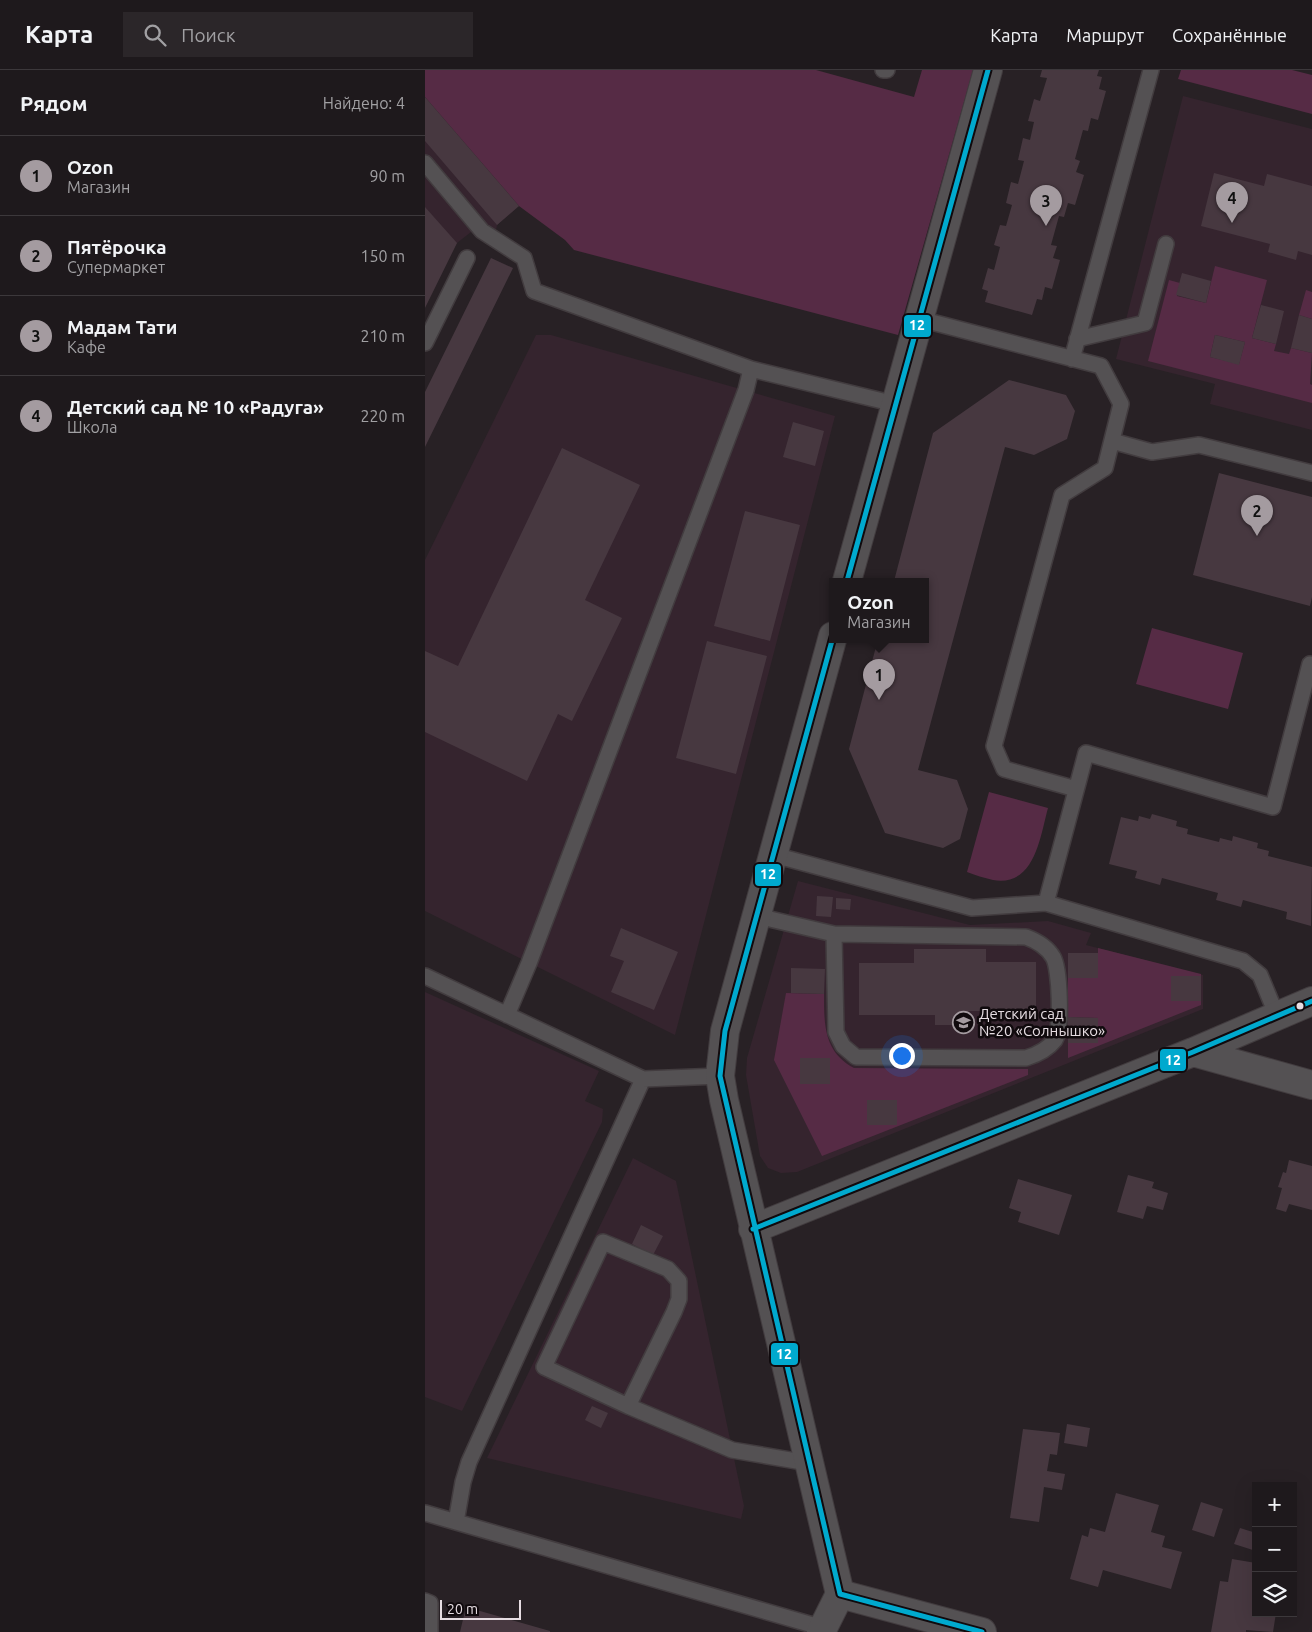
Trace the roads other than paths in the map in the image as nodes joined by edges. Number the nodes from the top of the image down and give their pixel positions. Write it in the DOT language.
graph roads {
  1 [pos="883,70"];
  2 [pos="887,70"];
  3 [pos="988,70"];
  4 [pos="1151,70"];
  5 [pos="425,163"];
  6 [pos="1167,244"];
  7 [pos="467,258"];
  8 [pos="920,319"];
  9 [pos="1077,339"];
  10 [pos="425,344"];
  11 [pos="1072,359"];
  12 [pos="751,369"];
  13 [pos="895,404"];
  14 [pos="1112,441"];
  15 [pos="1312,473"];
  16 [pos="848,578"];
  17 [pos="831,643"];
  18 [pos="1310,664"];
  19 [pos="1077,789"];
  20 [pos="774,855"];
  21 [pos="1046,903"];
  22 [pos="757,916"];
  23 [pos="834,934"];
  24 [pos="425,976"];
  25 [pos="1312,1001"];
  26 [pos="507,1015"];
  27 [pos="1277,1016"];
  28 [pos="1193,1052"];
  29 [pos="720,1076"];
  30 [pos="643,1079"];
  31 [pos="1312,1085"];
  32 [pos="753,1228"];
  33 [pos="627,1406"];
  34 [pos="808,1462"];
  35 [pos="425,1513"];
  36 [pos="456,1522"];
  37 [pos="840,1594"];
  38 [pos="425,1601"];
  39 [pos="822,1630"];
  40 [pos="430,1632"];
  41 [pos="982,1632"];
  1 -- 2 [label="lane"];
  3 -- 8 [label="street"];
  4 -- 9 [label="lane"];
  5 -- 12 [label="lane"];
  6 -- 9 [label="lane"];
  7 -- 10 [label="lane"];
  8 -- 11 [label="lane"];
  8 -- 13 [label="street"];
  9 -- 11 [label="lane"];
  11 -- 14 [label="lane"];
  12 -- 13 [label="lane"];
  12 -- 26 [label="lane"];
  13 -- 16 [label="street"];
  14 -- 15 [label="lane"];
  14 -- 19 [label="lane"];
  17 -- 20 [label="street"];
  18 -- 19 [label="lane"];
  19 -- 21 [label="lane"];
  20 -- 21 [label="lane"];
  20 -- 22 [label="street"];
  21 -- 27 [label="lane"];
  22 -- 23 [label="lane"];
  22 -- 29 [label="street"];
  23 -- 23 [label="lane"];
  24 -- 26 [label="lane"];
  25 -- 27 [label="street"];
  26 -- 30 [label="lane"];
  27 -- 28 [label="street"];
  28 -- 31 [label="street"];
  28 -- 32 [label="street"];
  29 -- 30 [label="lane"];
  29 -- 32 [label="street"];
  30 -- 36 [label="lane"];
  32 -- 34 [label="street"];
  33 -- 33 [label="lane"];
  33 -- 34 [label="lane"];
  34 -- 37 [label="street"];
  35 -- 36 [label="lane"];
  36 -- 39 [label="lane"];
  37 -- 39 [label="street"];
  37 -- 41 [label="street"];
  38 -- 40 [label="lane"];
}
